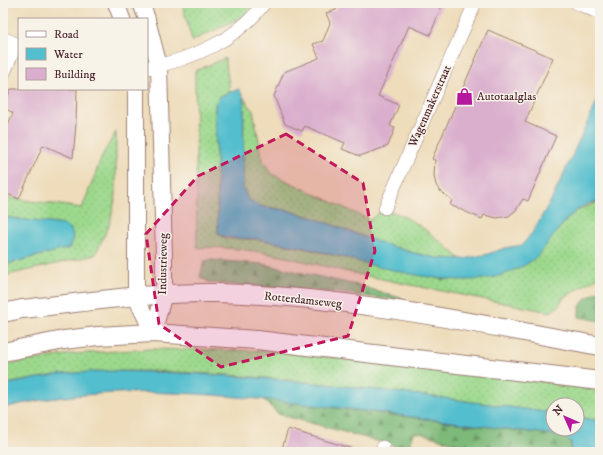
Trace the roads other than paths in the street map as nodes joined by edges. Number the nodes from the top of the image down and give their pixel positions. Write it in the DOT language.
graph roads {
  1 [pos="116,3"];
  2 [pos="141,3"];
  3 [pos="264,3"];
  4 [pos="475,3"];
  5 [pos="578,3"];
  6 [pos="600,13"];
  7 [pos="122,18"];
  8 [pos="147,18"];
  9 [pos="148,27"];
  10 [pos="3,38"];
  11 [pos="153,67"];
  12 [pos="3,76"];
  13 [pos="136,90"];
  14 [pos="385,208"];
  15 [pos="164,294"];
  16 [pos="136,297"];
  17 [pos="3,313"];
  18 [pos="153,333"];
  19 [pos="600,346"];
  20 [pos="3,352"];
  21 [pos="600,381"];
  1 -- 7 [label="street"];
  2 -- 8 [label="street, Industrieweg"];
  3 -- 11 [label="street"];
  4 -- 14 [label="street, Wagenmakerstraat"];
  5 -- 6 [label="street"];
  9 -- 11 [label="street, Industrieweg"];
  10 -- 12 [label="street"];
  11 -- 15 [label="street, Industrieweg"];
  13 -- 16 [label="street"];
  15 -- 16 [label="main road, Rotterdamseweg"];
  15 -- 18 [label="street, Industrieweg"];
  15 -- 19 [label="main road, Rotterdamseweg"];
  16 -- 17 [label="main road, Rotterdamseweg"];
  16 -- 18 [label="street"];
  18 -- 20 [label="main road"];
  18 -- 21 [label="main road"];
}
